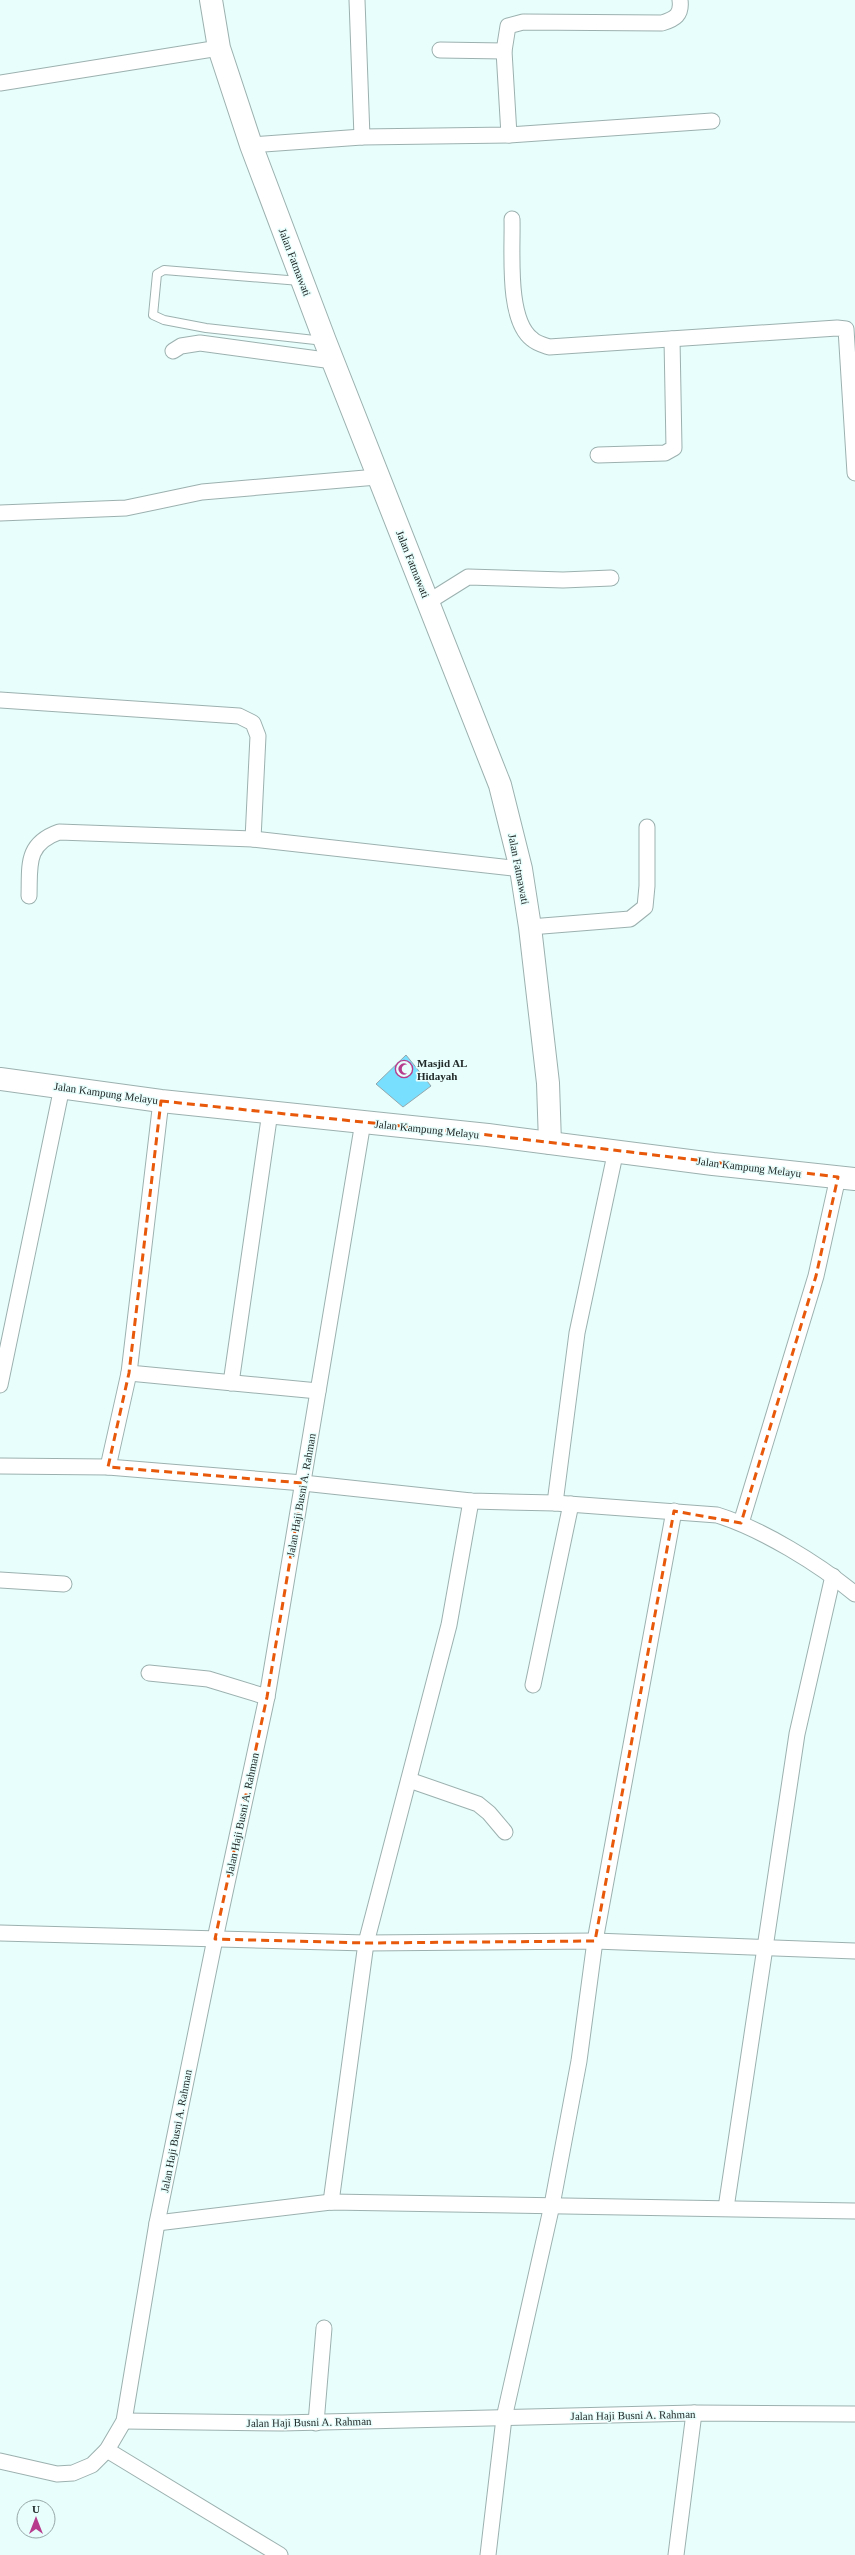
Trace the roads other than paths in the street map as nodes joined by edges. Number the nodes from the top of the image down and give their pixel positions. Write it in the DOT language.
graph roads {
  1 [pos="211,0"];
  2 [pos="357,0"];
  3 [pos="680,0"];
  4 [pos="219,48"];
  5 [pos="440,50"];
  6 [pos="504,51"];
  7 [pos="0,83"];
  8 [pos="712,121"];
  9 [pos="509,134"];
  10 [pos="362,137"];
  11 [pos="251,145"];
  12 [pos="512,219"];
  13 [pos="302,281"];
  14 [pos="672,339"];
  15 [pos="329,351"];
  16 [pos="173,352"];
  17 [pos="598,455"];
  18 [pos="855,473"];
  19 [pos="378,476"];
  20 [pos="0,513"];
  21 [pos="611,578"];
  22 [pos="428,602"];
  23 [pos="0,700"];
  24 [pos="647,827"];
  25 [pos="253,838"];
  26 [pos="521,868"];
  27 [pos="29,896"];
  28 [pos="530,927"];
  29 [pos="0,1079"];
  30 [pos="62,1087"];
  31 [pos="161,1101"];
  32 [pos="270,1112"];
  33 [pos="363,1122"];
  34 [pos="550,1143"];
  35 [pos="616,1150"];
  36 [pos="846,1178"];
  37 [pos="129,1373"];
  38 [pos="231,1383"];
  39 [pos="0,1385"];
  40 [pos="318,1391"];
  41 [pos="0,1466"];
  42 [pos="108,1467"];
  43 [pos="303,1483"];
  44 [pos="471,1501"];
  45 [pos="556,1502"];
  46 [pos="571,1504"];
  47 [pos="674,1511"];
  48 [pos="741,1523"];
  49 [pos="833,1576"];
  50 [pos="0,1580"];
  51 [pos="64,1584"];
  52 [pos="855,1594"];
  53 [pos="149,1673"];
  54 [pos="534,1685"];
  55 [pos="267,1697"];
  56 [pos="409,1780"];
  57 [pos="506,1832"];
  58 [pos="0,1933"];
  59 [pos="215,1939"];
  60 [pos="595,1941"];
  61 [pos="366,1943"];
  62 [pos="763,1948"];
  63 [pos="855,1951"];
  64 [pos="331,2202"];
  65 [pos="552,2205"];
  66 [pos="726,2208"];
  67 [pos="855,2211"];
  68 [pos="157,2223"];
  69 [pos="324,2328"];
  70 [pos="694,2413"];
  71 [pos="855,2414"];
  72 [pos="504,2418"];
  73 [pos="124,2421"];
  74 [pos="316,2423"];
  75 [pos="107,2450"];
  76 [pos="0,2461"];
  77 [pos="280,2555"];
  78 [pos="488,2555"];
  79 [pos="676,2555"];
  1 -- 4 [label="street, Jalan Fatmawati"];
  2 -- 10 [label="street"];
  3 -- 6 [label="street"];
  4 -- 7 [label="street"];
  4 -- 11 [label="street, Jalan Fatmawati"];
  5 -- 6 [label="street"];
  6 -- 9 [label="street"];
  8 -- 9 [label="street"];
  9 -- 10 [label="street"];
  10 -- 11 [label="street"];
  11 -- 13 [label="street, Jalan Fatmawati"];
  12 -- 14 [label="street"];
  13 -- 15 [label="street, Jalan Fatmawati"];
  13 -- 15 [label="lane"];
  14 -- 17 [label="street"];
  14 -- 18 [label="street"];
  15 -- 16 [label="street"];
  15 -- 19 [label="street, Jalan Fatmawati"];
  19 -- 20 [label="street"];
  19 -- 22 [label="street, Jalan Fatmawati"];
  21 -- 22 [label="street"];
  22 -- 26 [label="street, Jalan Fatmawati"];
  23 -- 25 [label="street"];
  24 -- 28 [label="street"];
  25 -- 26 [label="street"];
  25 -- 27 [label="street"];
  26 -- 28 [label="street, Jalan Fatmawati"];
  28 -- 34 [label="street, Jalan Fatmawati"];
  29 -- 30 [label="street, Jalan Kampung Melayu"];
  30 -- 31 [label="street, Jalan Kampung Melayu"];
  30 -- 39 [label="street"];
  31 -- 32 [label="street, Jalan Kampung Melayu"];
  31 -- 37 [label="street"];
  32 -- 33 [label="street, Jalan Kampung Melayu"];
  32 -- 38 [label="street"];
  33 -- 34 [label="street, Jalan Kampung Melayu"];
  33 -- 40 [label="street, Jalan Haji Busni A. Rahman"];
  34 -- 35 [label="street, Jalan Kampung Melayu"];
  35 -- 36 [label="street, Jalan Kampung Melayu"];
  35 -- 45 [label="street"];
  36 -- 48 [label="street"];
  37 -- 38 [label="street"];
  37 -- 42 [label="street"];
  38 -- 40 [label="street"];
  40 -- 43 [label="street, Jalan Haji Busni A. Rahman"];
  41 -- 42 [label="street"];
  42 -- 43 [label="street"];
  43 -- 44 [label="street"];
  43 -- 55 [label="street, Jalan Haji Busni A. Rahman"];
  44 -- 45 [label="street"];
  44 -- 56 [label="street"];
  45 -- 46 [label="street"];
  46 -- 47 [label="street"];
  46 -- 54 [label="street"];
  47 -- 48 [label="street"];
  47 -- 60 [label="street"];
  48 -- 49 [label="street"];
  49 -- 52 [label="street"];
  49 -- 62 [label="street"];
  50 -- 51 [label="street"];
  53 -- 55 [label="street"];
  55 -- 59 [label="street, Jalan Haji Busni A. Rahman"];
  56 -- 57 [label="street"];
  56 -- 61 [label="street"];
  58 -- 59 [label="street"];
  59 -- 61 [label="street"];
  59 -- 68 [label="street, Jalan Haji Busni A. Rahman"];
  60 -- 61 [label="street"];
  60 -- 62 [label="street"];
  60 -- 65 [label="street"];
  61 -- 64 [label="street"];
  62 -- 63 [label="street"];
  62 -- 66 [label="street"];
  64 -- 65 [label="street"];
  64 -- 68 [label="street"];
  65 -- 66 [label="street"];
  65 -- 72 [label="street"];
  66 -- 67 [label="street"];
  68 -- 73 [label="street, Jalan Haji Busni A. Rahman"];
  69 -- 74 [label="street"];
  70 -- 71 [label="street, Jalan Haji Busni A. Rahman"];
  70 -- 72 [label="street, Jalan Haji Busni A. Rahman"];
  70 -- 79 [label="street"];
  72 -- 74 [label="street, Jalan Haji Busni A. Rahman"];
  72 -- 78 [label="street"];
  73 -- 74 [label="street, Jalan Haji Busni A. Rahman"];
  73 -- 75 [label="street"];
  75 -- 76 [label="street"];
  75 -- 77 [label="street"];
}
